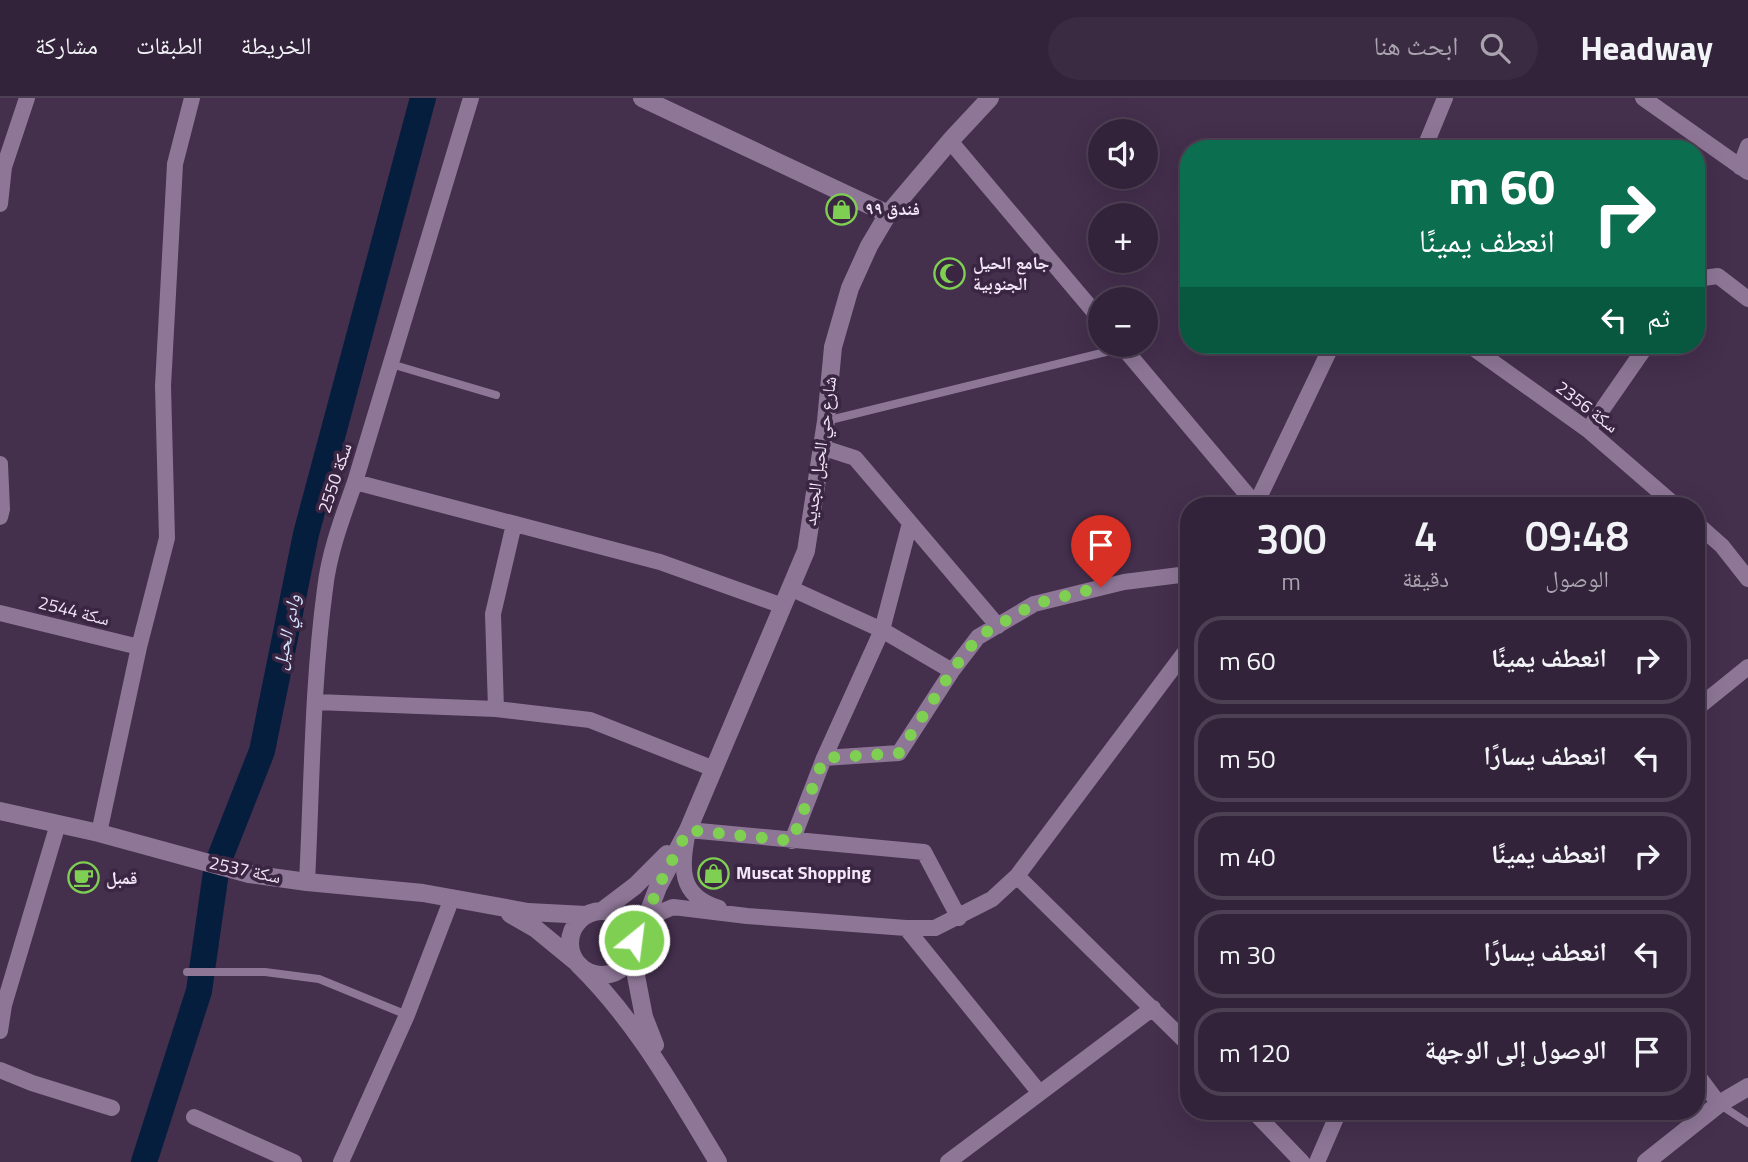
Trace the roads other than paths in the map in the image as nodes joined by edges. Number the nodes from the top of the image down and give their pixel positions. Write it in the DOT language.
graph roads {
  1 [pos="27,98"];
  2 [pos="192,98"];
  3 [pos="471,98"];
  4 [pos="990,98"];
  5 [pos="1445,98"];
  6 [pos="1643,98"];
  7 [pos="650,100"];
  8 [pos="1428,140"];
  9 [pos="1702,140"];
  10 [pos="950,141"];
  11 [pos="1705,142"];
  12 [pos="1748,146"];
  13 [pos="2,167"];
  14 [pos="1744,170"];
  15 [pos="0,204"];
  16 [pos="888,214"];
  17 [pos="1705,278"];
  18 [pos="1748,299"];
  19 [pos="1088,305"];
  20 [pos="1328,354"];
  21 [pos="1482,354"];
  22 [pos="1641,354"];
  23 [pos="1088,355"];
  24 [pos="1132,357"];
  25 [pos="391,364"];
  26 [pos="496,395"];
  27 [pos="826,421"];
  28 [pos="1588,430"];
  29 [pos="821,447"];
  30 [pos="0,464"];
  31 [pos="355,482"];
  32 [pos="1248,497"];
  33 [pos="1259,497"];
  34 [pos="1666,497"];
  35 [pos="0,517"];
  36 [pos="910,523"];
  37 [pos="514,524"];
  38 [pos="1705,531"];
  39 [pos="1180,575"];
  40 [pos="1748,579"];
  41 [pos="790,588"];
  42 [pos="783,606"];
  43 [pos="0,613"];
  44 [pos="998,626"];
  45 [pos="882,631"];
  46 [pos="139,647"];
  47 [pos="1180,659"];
  48 [pos="1748,667"];
  49 [pos="952,671"];
  50 [pos="316,702"];
  51 [pos="1705,702"];
  52 [pos="496,709"];
  53 [pos="824,758"];
  54 [pos="714,769"];
  55 [pos="0,811"];
  56 [pos="58,824"];
  57 [pos="688,830"];
  58 [pos="99,833"];
  59 [pos="792,841"];
  60 [pos="1017,876"];
  61 [pos="307,882"];
  62 [pos="452,898"];
  63 [pos="495,906"];
  64 [pos="594,913"];
  65 [pos="747,916"];
  66 [pos="958,918"];
  67 [pos="906,928"];
  68 [pos="641,929"];
  69 [pos="633,952"];
  70 [pos="578,964"];
  71 [pos="187,972"];
  72 [pos="2,1004"];
  73 [pos="1153,1008"];
  74 [pos="407,1015"];
  75 [pos="0,1031"];
  76 [pos="1180,1036"];
  77 [pos="0,1070"];
  78 [pos="1705,1086"];
  79 [pos="673,1087"];
  80 [pos="1748,1087"];
  81 [pos="1039,1092"];
  82 [pos="1718,1104"];
  83 [pos="112,1108"];
  84 [pos="1705,1114"];
  85 [pos="194,1117"];
  86 [pos="1262,1120"];
  87 [pos="1335,1120"];
  88 [pos="1698,1120"];
  89 [pos="1748,1123"];
  90 [pos="294,1162"];
  91 [pos="341,1162"];
  92 [pos="718,1162"];
  93 [pos="948,1162"];
  94 [pos="1302,1162"];
  95 [pos="1317,1162"];
  96 [pos="1646,1162"];
  1 -- 13 [label="street"];
  2 -- 46 [label="street"];
  3 -- 25 [label="street, سكة 2550"];
  4 -- 10 [label="street, شارع حي الحيل الجديد"];
  5 -- 8 [label="street"];
  6 -- 9 [label="street"];
  7 -- 16 [label="street"];
  10 -- 16 [label="street, شارع حي الحيل الجديد"];
  10 -- 19 [label="street"];
  11 -- 14 [label="street"];
  12 -- 14 [label="street"];
  13 -- 15 [label="street"];
  16 -- 27 [label="street, شارع حي الحيل الجديد"];
  17 -- 18 [label="street"];
  20 -- 33 [label="street"];
  21 -- 28 [label="street, سكة 2356"];
  22 -- 28 [label="street"];
  23 -- 27 [label="lane"];
  24 -- 32 [label="street"];
  25 -- 26 [label="lane"];
  25 -- 31 [label="street, سكة 2550"];
  27 -- 29 [label="street, شارع حي الحيل الجديد"];
  28 -- 34 [label="street, سكة 2356"];
  29 -- 36 [label="street"];
  29 -- 41 [label="street, شارع حي الحيل الجديد"];
  30 -- 35 [label="street"];
  31 -- 37 [label="street"];
  31 -- 50 [label="street, سكة 2550"];
  36 -- 44 [label="street"];
  36 -- 45 [label="street"];
  37 -- 42 [label="street"];
  37 -- 52 [label="street"];
  38 -- 40 [label="street"];
  39 -- 44 [label="street"];
  41 -- 42 [label="street, شارع حي الحيل الجديد"];
  41 -- 45 [label="street"];
  42 -- 54 [label="street, شارع حي الحيل الجديد"];
  43 -- 46 [label="street, سكة 2544"];
  44 -- 49 [label="street"];
  45 -- 49 [label="street"];
  45 -- 53 [label="street"];
  46 -- 58 [label="street"];
  47 -- 60 [label="street"];
  48 -- 51 [label="street"];
  49 -- 53 [label="street"];
  50 -- 52 [label="street"];
  50 -- 61 [label="street, سكة 2550"];
  52 -- 54 [label="street"];
  53 -- 59 [label="street"];
  54 -- 57 [label="street, شارع حي الحيل الجديد"];
  55 -- 56 [label="street, سكة 2537"];
  56 -- 58 [label="street, سكة 2537"];
  56 -- 72 [label="street"];
  57 -- 59 [label="street"];
  57 -- 64 [label="street"];
  57 -- 65 [label="street"];
  57 -- 68 [label="street"];
  58 -- 61 [label="street, سكة 2537"];
  59 -- 66 [label="street"];
  60 -- 66 [label="street"];
  60 -- 73 [label="street"];
  61 -- 62 [label="street, سكة 2537"];
  62 -- 63 [label="street, سكة 2537"];
  62 -- 74 [label="street"];
  63 -- 64 [label="street, سكة 2537"];
  63 -- 70 [label="street"];
  64 -- 69 [label="street"];
  64 -- 70 [label="street"];
  65 -- 67 [label="street"];
  65 -- 68 [label="street"];
  66 -- 67 [label="street"];
  67 -- 81 [label="street"];
  68 -- 69 [label="street"];
  69 -- 70 [label="street"];
  69 -- 79 [label="street"];
  70 -- 79 [label="street"];
  71 -- 74 [label="lane"];
  72 -- 75 [label="street"];
  73 -- 76 [label="street"];
  73 -- 81 [label="street"];
  74 -- 91 [label="street"];
  77 -- 83 [label="street"];
  78 -- 82 [label="street"];
  79 -- 92 [label="street"];
  80 -- 82 [label="street"];
  81 -- 93 [label="street"];
  82 -- 84 [label="street"];
  82 -- 89 [label="lane"];
  85 -- 90 [label="street"];
  86 -- 94 [label="street"];
  87 -- 95 [label="street"];
  88 -- 96 [label="street"];
}
